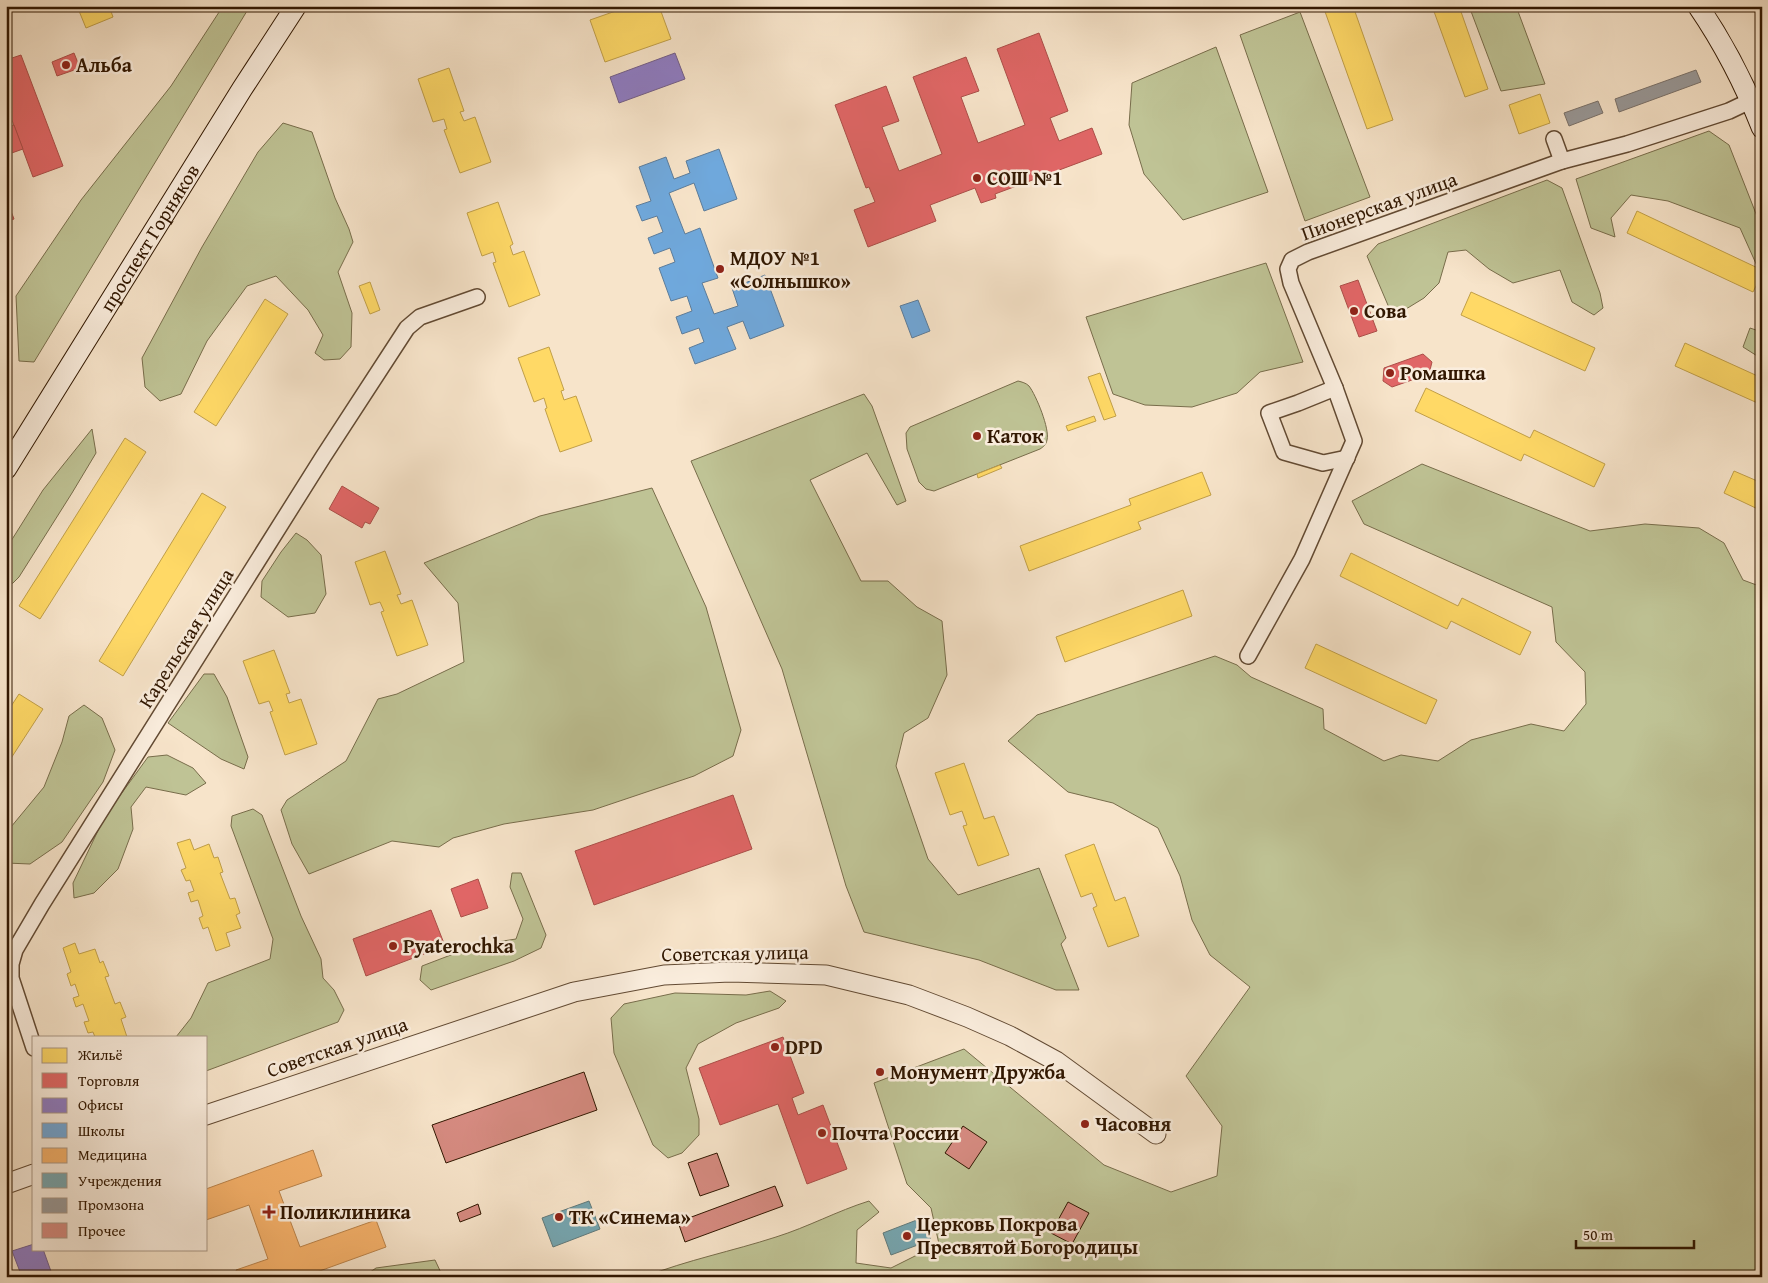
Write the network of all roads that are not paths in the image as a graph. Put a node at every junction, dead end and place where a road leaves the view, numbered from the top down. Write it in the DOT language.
graph roads {
  1 [pos="296,6"];
  2 [pos="1698,6"];
  3 [pos="1750,101"];
  4 [pos="1762,128"];
  5 [pos="1554,140"];
  6 [pos="1562,161"];
  7 [pos="477,297"];
  8 [pos="1335,388"];
  9 [pos="1347,458"];
  10 [pos="6,469"];
  11 [pos="1248,656"];
  12 [pos="32,1042"];
  13 [pos="208,1114"];
  14 [pos="1156,1134"];
  15 [pos="32,1175"];
  16 [pos="6,1184"];
  1 -- 10 [label="main road, проспект Горняков"];
  2 -- 3 [label="main road"];
  3 -- 4 [label="main road"];
  3 -- 6 [label="street, Пионерская улица"];
  5 -- 6 [label="street"];
  6 -- 8 [label="street, Пионерская улица"];
  7 -- 12 [label="street, Карельская улица"];
  8 -- 9 [label="street, Пионерская улица"];
  8 -- 9 [label="street"];
  9 -- 11 [label="street, Пионерская улица"];
  13 -- 14 [label="street, Советская улица"];
  15 -- 16 [label="street"];
}
